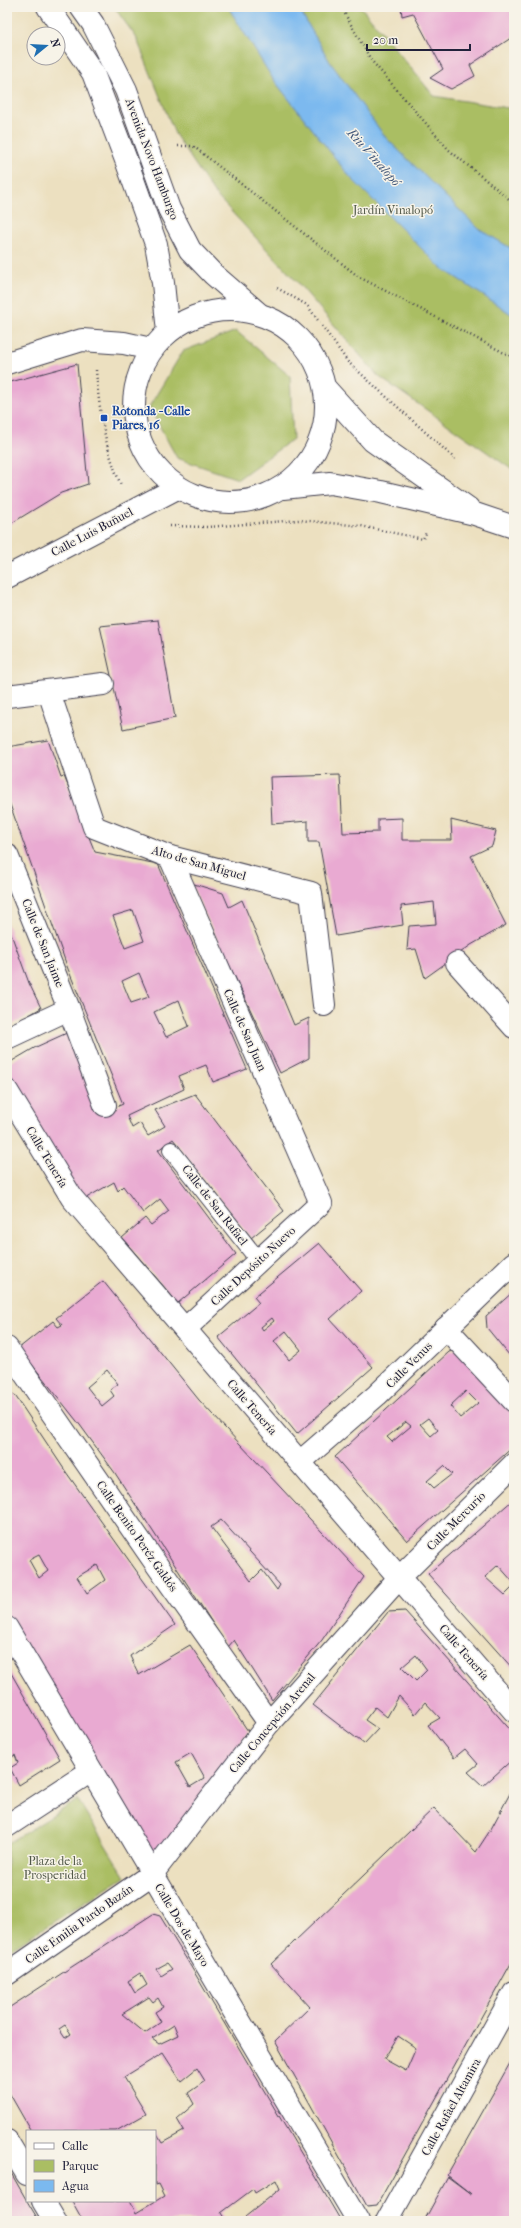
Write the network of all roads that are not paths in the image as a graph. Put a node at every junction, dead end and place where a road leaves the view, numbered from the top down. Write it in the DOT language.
graph roads {
  1 [pos="48,7"];
  2 [pos="81,7"];
  3 [pos="258,313"];
  4 [pos="168,332"];
  5 [pos="151,349"];
  6 [pos="7,363"];
  7 [pos="325,388"];
  8 [pos="178,488"];
  9 [pos="283,488"];
  10 [pos="440,498"];
  11 [pos="514,527"];
  12 [pos="7,577"];
  13 [pos="103,684"];
  14 [pos="49,692"];
  15 [pos="7,696"];
  16 [pos="7,855"];
  17 [pos="170,857"];
  18 [pos="457,963"];
  19 [pos="324,1005"];
  20 [pos="69,1009"];
  21 [pos="514,1027"];
  22 [pos="7,1038"];
  23 [pos="7,1091"];
  24 [pos="105,1105"];
  25 [pos="171,1150"];
  26 [pos="321,1203"];
  27 [pos="258,1261"];
  28 [pos="514,1263"];
  29 [pos="446,1328"];
  30 [pos="185,1329"];
  31 [pos="7,1348"];
  32 [pos="514,1402"];
  33 [pos="300,1462"];
  34 [pos="514,1464"];
  35 [pos="399,1578"];
  36 [pos="9,1635"];
  37 [pos="514,1711"];
  38 [pos="269,1723"];
  39 [pos="91,1770"];
  40 [pos="7,1826"];
  41 [pos="152,1874"];
  42 [pos="7,1974"];
  43 [pos="514,1993"];
  44 [pos="7,2140"];
  45 [pos="26,2172"];
  46 [pos="44,2202"];
  47 [pos="55,2221"];
  48 [pos="358,2221"];
  49 [pos="387,2221"];
  1 -- 4 [label="street, Avenida Novo Hamburgo"];
  2 -- 3 [label="street, Avenida Novo Hamburgo"];
  3 -- 4 [label="street"];
  3 -- 7 [label="street"];
  4 -- 5 [label="street"];
  5 -- 6 [label="street"];
  5 -- 8 [label="street"];
  7 -- 9 [label="street"];
  7 -- 10 [label="street"];
  8 -- 9 [label="street"];
  8 -- 12 [label="street, Calle Luis Buñuel"];
  9 -- 10 [label="street"];
  10 -- 11 [label="street"];
  13 -- 14 [label="street"];
  14 -- 15 [label="street"];
  14 -- 17 [label="street, Alto de San Miguel"];
  16 -- 20 [label="street, Calle de San Jaime"];
  17 -- 19 [label="street, Alto de San Miguel"];
  17 -- 26 [label="street, Calle de San Juan"];
  18 -- 21 [label="street"];
  20 -- 22 [label="street"];
  20 -- 24 [label="street, Calle de San Jaime"];
  23 -- 30 [label="street, Calle Tenería"];
  25 -- 27 [label="lane, Calle de San Rafael"];
  26 -- 27 [label="street, Calle Depósito Nuevo"];
  27 -- 30 [label="street, Calle Depósito Nuevo"];
  28 -- 29 [label="street, Calle Venus"];
  29 -- 32 [label="street"];
  29 -- 33 [label="street, Calle Venus"];
  30 -- 33 [label="street, Calle Tenería"];
  31 -- 38 [label="street, Calle Benito Peréz Galdós"];
  33 -- 35 [label="street, Calle Tenería"];
  34 -- 35 [label="street, Calle Mercurio"];
  35 -- 37 [label="street, Calle Tenería"];
  35 -- 38 [label="street, Calle Concepción Arenal"];
  36 -- 39 [label="street, Calle Dos de Mayo"];
  38 -- 41 [label="street, Calle Concepción Arenal"];
  39 -- 40 [label="street"];
  39 -- 41 [label="street, Calle Dos de Mayo"];
  41 -- 42 [label="street, Calle Emilia Pardo Bazán"];
  41 -- 48 [label="street, Calle Dos de Mayo"];
  43 -- 49 [label="street, Calle Rafael Altamira"];
  44 -- 45 [label="street"];
  46 -- 47 [label="street"];
}
